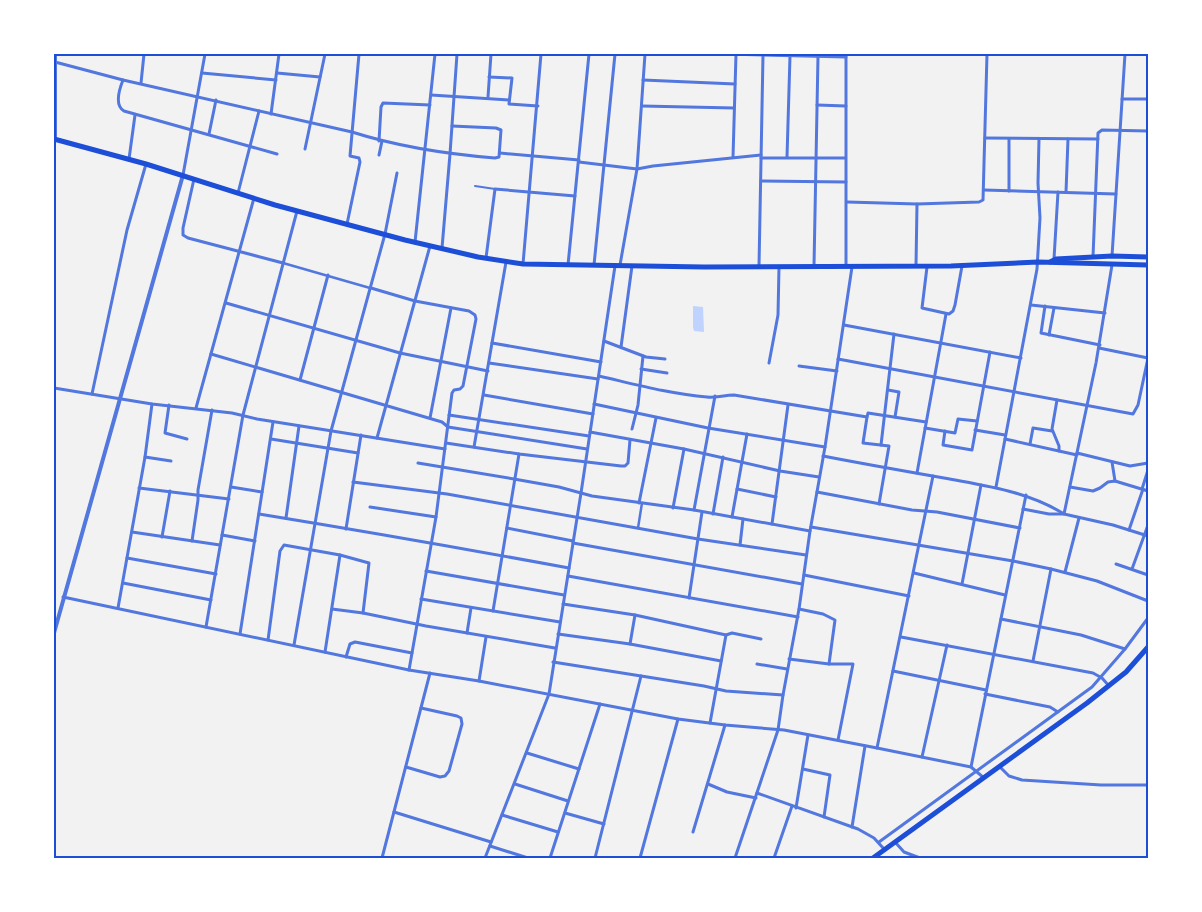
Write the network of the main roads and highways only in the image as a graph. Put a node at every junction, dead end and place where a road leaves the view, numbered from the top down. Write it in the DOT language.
graph roads {
  1 [pos="54,140"];
  2 [pos="1148,257"];
  3 [pos="1052,261"];
  4 [pos="1148,265"];
  5 [pos="1148,646"];
  6 [pos="873,858"];
  1 -- 3 [label="main road"];
  2 -- 3 [label="main road"];
  3 -- 4 [label="main road"];
  5 -- 6 [label="main road"];
}
